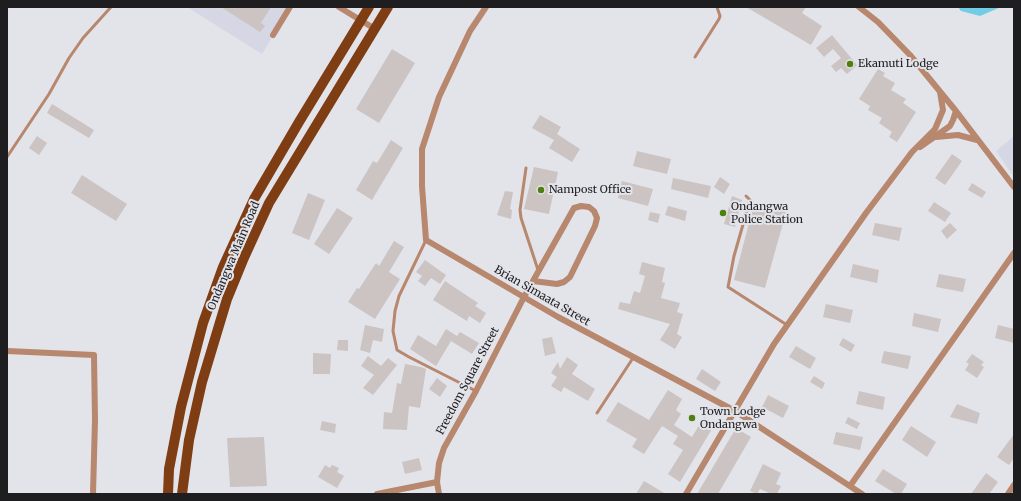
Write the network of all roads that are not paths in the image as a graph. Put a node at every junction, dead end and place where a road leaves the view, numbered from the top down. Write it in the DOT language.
graph roads {
  1 [pos="111,7"];
  2 [pos="290,7"];
  3 [pos="339,7"];
  4 [pos="369,7"];
  5 [pos="388,7"];
  6 [pos="486,7"];
  7 [pos="717,7"];
  8 [pos="859,7"];
  9 [pos="360,20"];
  10 [pos="375,29"];
  11 [pos="273,35"];
  12 [pos="695,57"];
  13 [pos="940,92"];
  14 [pos="956,111"];
  15 [pos="936,137"];
  16 [pos="977,140"];
  17 [pos="912,152"];
  18 [pos="7,157"];
  19 [pos="526,168"];
  20 [pos="1014,187"];
  21 [pos="746,196"];
  22 [pos="426,240"];
  23 [pos="1014,252"];
  24 [pos="538,272"];
  25 [pos="533,281"];
  26 [pos="524,297"];
  27 [pos="787,325"];
  28 [pos="7,351"];
  29 [pos="633,358"];
  30 [pos="476,391"];
  31 [pos="735,411"];
  32 [pos="597,413"];
  33 [pos="437,482"];
  34 [pos="850,486"];
  35 [pos="1014,486"];
  36 [pos="93,494"];
  37 [pos="168,494"];
  38 [pos="182,494"];
  39 [pos="378,494"];
  40 [pos="439,494"];
  41 [pos="686,494"];
  42 [pos="862,494"];
  43 [pos="1008,494"];
  1 -- 18 [label="lane"];
  2 -- 11 [label="street"];
  3 -- 9 [label="street"];
  4 -- 9 [label="main road, Ondangwa Main Road"];
  5 -- 10 [label="main road, Ondangwa Main Road"];
  6 -- 22 [label="street"];
  7 -- 12 [label="lane"];
  8 -- 13 [label="street"];
  9 -- 10 [label="street"];
  9 -- 37 [label="main road, Ondangwa Main Road"];
  10 -- 38 [label="main road, Ondangwa Main Road"];
  13 -- 14 [label="street"];
  13 -- 17 [label="street"];
  14 -- 15 [label="street"];
  14 -- 16 [label="street"];
  15 -- 16 [label="street"];
  15 -- 17 [label="street"];
  16 -- 20 [label="street"];
  17 -- 27 [label="street"];
  19 -- 24 [label="lane"];
  21 -- 27 [label="lane"];
  22 -- 26 [label="street, Brian Simaata Street"];
  22 -- 30 [label="lane"];
  23 -- 34 [label="street"];
  24 -- 25 [label="street, Freedom Square Street"];
  24 -- 25 [label="street, Freedom Square Street"];
  25 -- 26 [label="street, Freedom Square Street"];
  26 -- 29 [label="street, Brian Simaata Street"];
  26 -- 30 [label="street, Freedom Square Street"];
  27 -- 31 [label="street"];
  28 -- 36 [label="street"];
  29 -- 31 [label="street, Brian Simaata Street"];
  29 -- 32 [label="lane"];
  30 -- 33 [label="street, Freedom Square Street"];
  31 -- 34 [label="street, Brian Simaata Street"];
  31 -- 41 [label="street"];
  33 -- 39 [label="street"];
  33 -- 40 [label="street, Freedom Square Street"];
  34 -- 42 [label="street, Brian Simaata Street"];
  35 -- 43 [label="street"];
}
